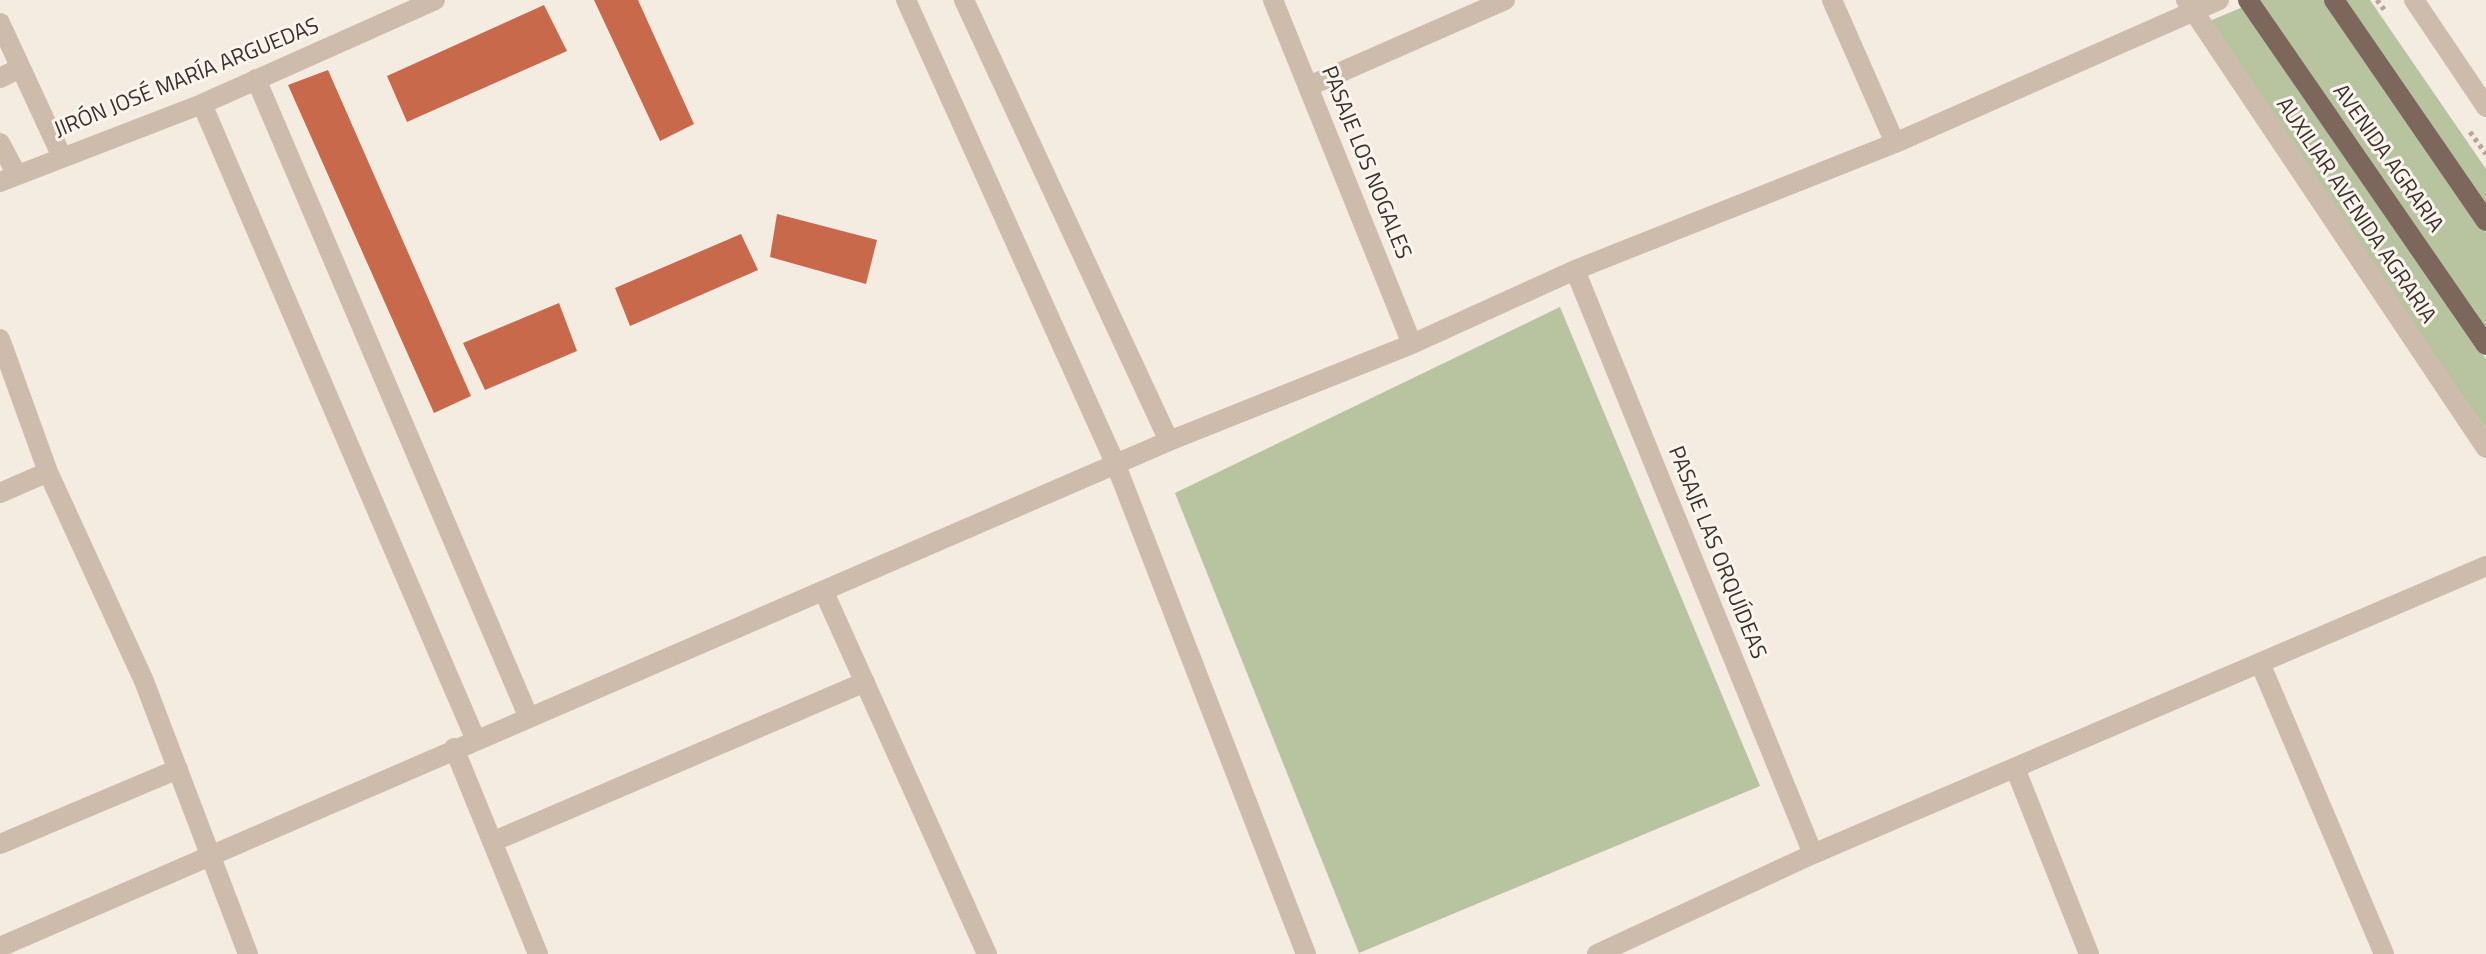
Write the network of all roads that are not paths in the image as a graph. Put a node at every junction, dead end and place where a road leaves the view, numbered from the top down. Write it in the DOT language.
graph roads {
  1 [pos="435,0"];
  2 [pos="906,0"];
  3 [pos="964,0"];
  4 [pos="1273,0"];
  5 [pos="1505,0"];
  6 [pos="1832,0"];
  7 [pos="2219,0"];
  8 [pos="2248,0"];
  9 [pos="2334,0"];
  10 [pos="2414,0"];
  11 [pos="411,5"];
  12 [pos="2189,6"];
  13 [pos="0,23"];
  14 [pos="20,68"];
  15 [pos="0,78"];
  16 [pos="256,79"];
  17 [pos="1309,86"];
  18 [pos="202,104"];
  19 [pos="2486,107"];
  20 [pos="0,143"];
  21 [pos="1895,143"];
  22 [pos="62,157"];
  23 [pos="8,178"];
  24 [pos="2486,221"];
  25 [pos="1575,270"];
  26 [pos="0,339"];
  27 [pos="1412,344"];
  28 [pos="2486,345"];
  29 [pos="1169,441"];
  30 [pos="2486,448"];
  31 [pos="1116,465"];
  32 [pos="48,472"];
  33 [pos="0,493"];
  34 [pos="2486,566"];
  35 [pos="824,592"];
  36 [pos="2260,663"];
  37 [pos="865,682"];
  38 [pos="529,718"];
  39 [pos="475,738"];
  40 [pos="454,748"];
  41 [pos="2015,768"];
  42 [pos="178,769"];
  43 [pos="492,842"];
  44 [pos="0,844"];
  45 [pos="1813,854"];
  46 [pos="210,858"];
  47 [pos="0,947"];
  48 [pos="1600,953"];
  49 [pos="248,954"];
  50 [pos="538,954"];
  51 [pos="987,954"];
  52 [pos="1306,954"];
  53 [pos="2089,954"];
  54 [pos="2384,954"];
  1 -- 11 [label="street, JIRÓN JOSÉ MARÍA ARGUEDAS"];
  2 -- 31 [label="street"];
  3 -- 29 [label="street"];
  4 -- 17 [label="street, PASAJE LOS NOGALES"];
  5 -- 17 [label="street"];
  6 -- 21 [label="street"];
  7 -- 12 [label="street"];
  8 -- 28 [label="main road, AVENIDA AGRARIA"];
  9 -- 24 [label="main road, AVENIDA AGRARIA"];
  10 -- 19 [label="street"];
  11 -- 16 [label="street, JIRÓN JOSÉ MARÍA ARGUEDAS"];
  12 -- 21 [label="street"];
  12 -- 30 [label="street, AUXILIAR AVENIDA AGRARIA"];
  13 -- 14 [label="street"];
  14 -- 15 [label="street"];
  14 -- 22 [label="street"];
  16 -- 18 [label="street, JIRÓN JOSÉ MARÍA ARGUEDAS"];
  16 -- 38 [label="street"];
  17 -- 27 [label="street, PASAJE LOS NOGALES"];
  18 -- 22 [label="street, JIRÓN JOSÉ MARÍA ARGUEDAS"];
  18 -- 39 [label="street"];
  20 -- 23 [label="street"];
  21 -- 25 [label="street"];
  22 -- 23 [label="street, JIRÓN JOSÉ MARÍA ARGUEDAS"];
  25 -- 27 [label="street"];
  25 -- 45 [label="street, PASAJE LAS ORQUÍDEAS"];
  26 -- 32 [label="street"];
  27 -- 29 [label="street"];
  29 -- 31 [label="street"];
  31 -- 35 [label="street"];
  31 -- 52 [label="street"];
  32 -- 33 [label="street"];
  32 -- 42 [label="street"];
  34 -- 36 [label="street"];
  35 -- 37 [label="street"];
  35 -- 38 [label="street"];
  36 -- 41 [label="street"];
  36 -- 54 [label="street"];
  37 -- 43 [label="street"];
  37 -- 51 [label="street"];
  38 -- 39 [label="street"];
  39 -- 40 [label="street"];
  40 -- 43 [label="street"];
  40 -- 46 [label="street"];
  41 -- 45 [label="street"];
  41 -- 53 [label="street"];
  42 -- 44 [label="street"];
  42 -- 46 [label="street"];
  43 -- 50 [label="street"];
  45 -- 48 [label="street"];
  46 -- 47 [label="street"];
  46 -- 49 [label="street"];
}
